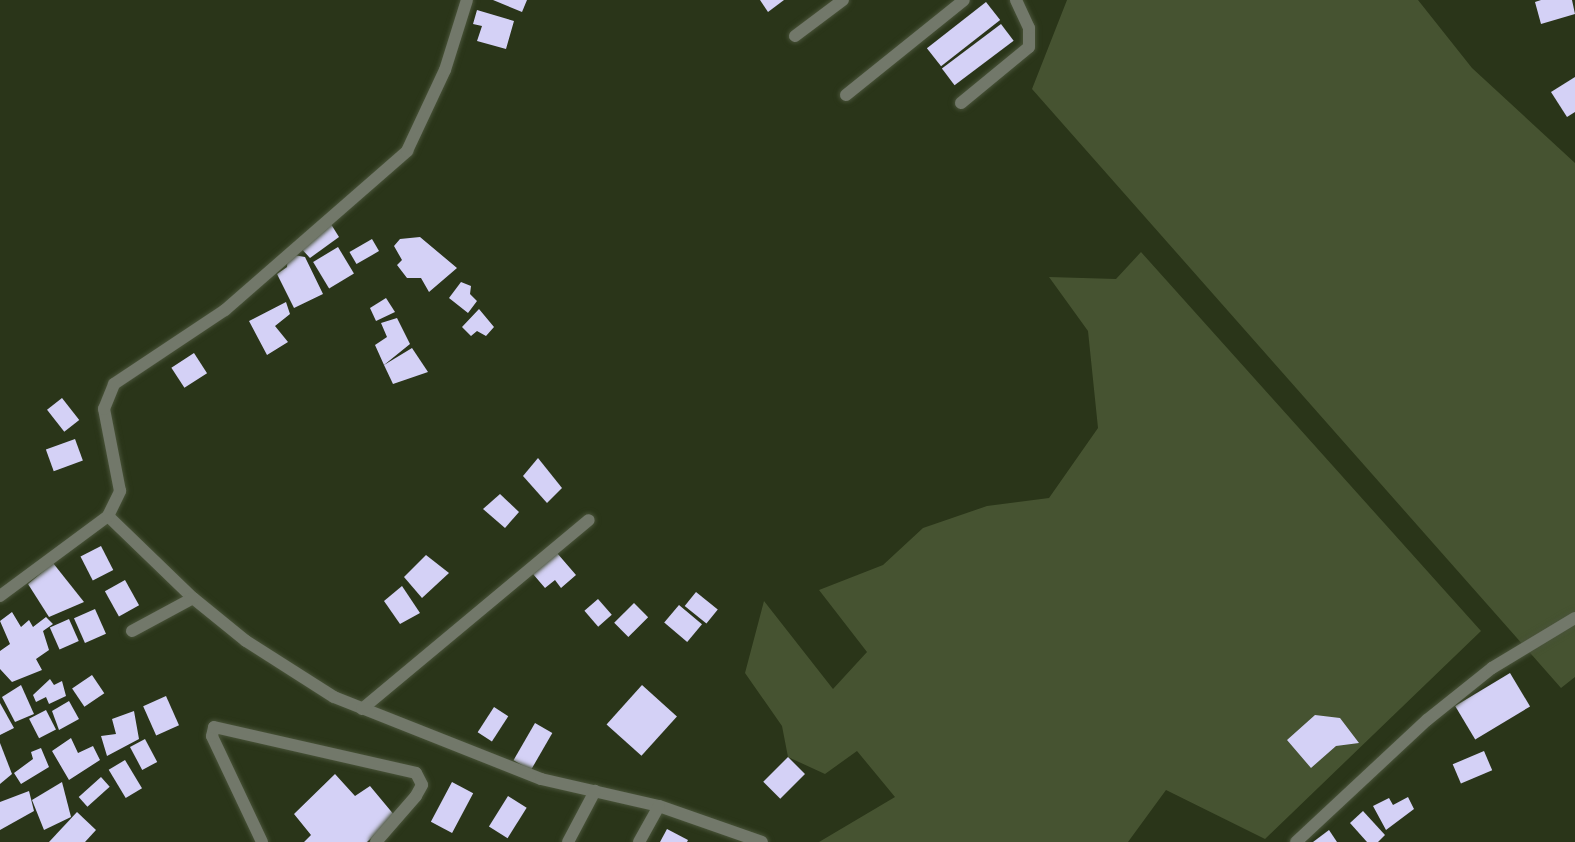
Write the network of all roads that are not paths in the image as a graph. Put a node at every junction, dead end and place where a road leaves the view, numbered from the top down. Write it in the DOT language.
graph roads {
  1 [pos="467,0"];
  2 [pos="843,0"];
  3 [pos="964,0"];
  4 [pos="1016,0"];
  5 [pos="795,36"];
  6 [pos="846,95"];
  7 [pos="961,103"];
  8 [pos="108,516"];
  9 [pos="589,520"];
  10 [pos="0,596"];
  11 [pos="193,598"];
  12 [pos="1575,618"];
  13 [pos="132,631"];
  14 [pos="362,709"];
  15 [pos="595,791"];
  16 [pos="659,806"];
  17 [pos="379,841"];
  18 [pos="262,842"];
  19 [pos="568,842"];
  20 [pos="639,842"];
  21 [pos="762,842"];
  22 [pos="1296,842"];
  1 -- 8 [label="street"];
  2 -- 5 [label="street"];
  3 -- 6 [label="street"];
  4 -- 7 [label="street"];
  8 -- 10 [label="street"];
  8 -- 11 [label="street"];
  9 -- 14 [label="street"];
  11 -- 13 [label="street"];
  11 -- 14 [label="street"];
  12 -- 22 [label="street"];
  14 -- 15 [label="street"];
  15 -- 16 [label="street"];
  15 -- 19 [label="street"];
  16 -- 20 [label="street"];
  16 -- 21 [label="street"];
  17 -- 18 [label="street"];
}
